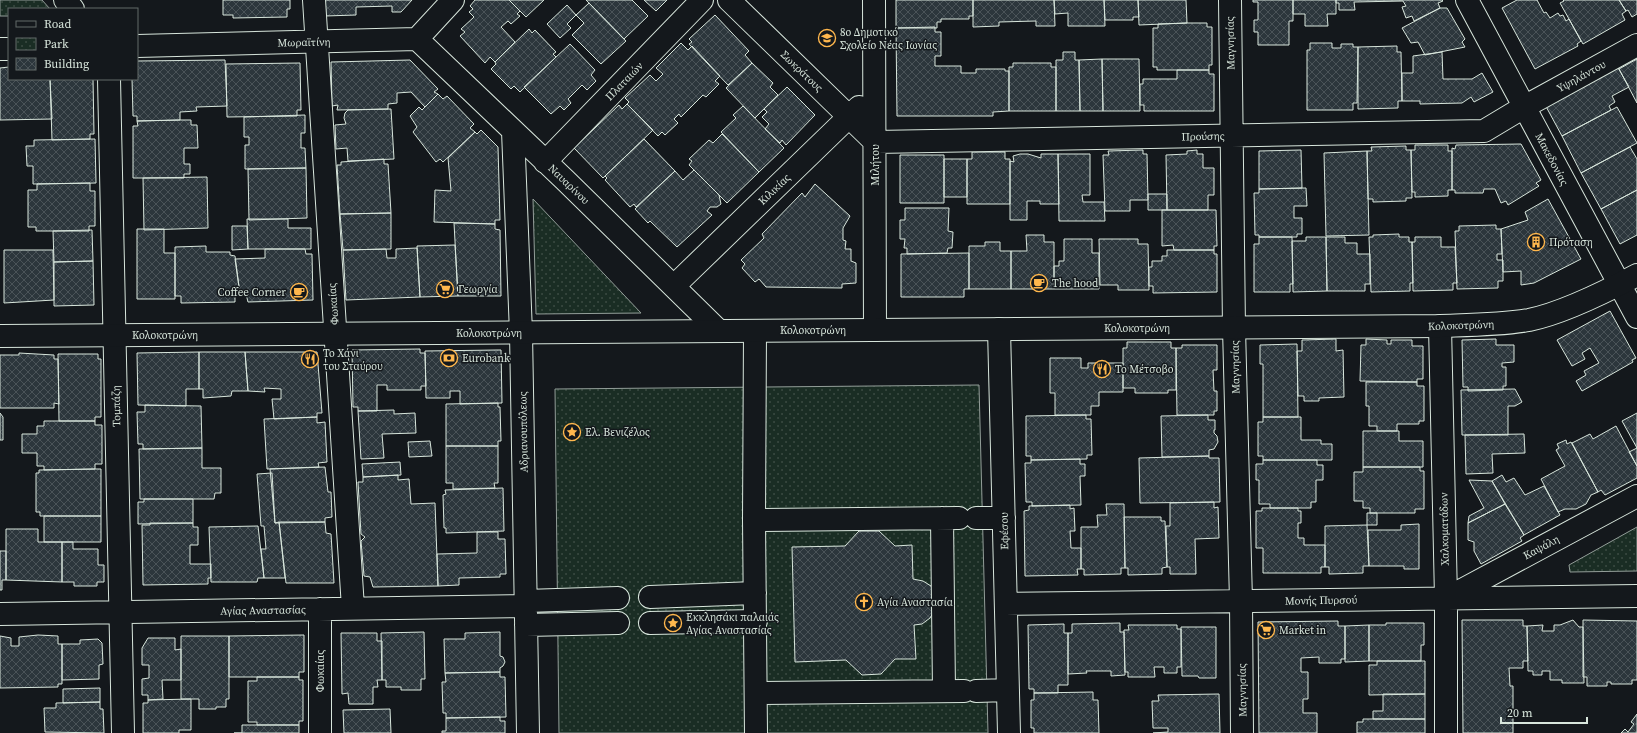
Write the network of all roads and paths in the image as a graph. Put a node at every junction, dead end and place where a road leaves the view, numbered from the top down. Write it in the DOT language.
graph roads {
  1 [pos="65,0"];
  2 [pos="314,0"];
  3 [pos="453,0"];
  4 [pos="702,0"];
  5 [pos="729,0"];
  6 [pos="874,0"];
  7 [pos="1230,0"];
  8 [pos="1467,0"];
  9 [pos="72,8"];
  10 [pos="417,39"];
  11 [pos="316,42"];
  12 [pos="1637,45"];
  13 [pos="138,46"];
  14 [pos="109,80"];
  15 [pos="875,93"];
  16 [pos="1524,107"];
  17 [pos="849,117"];
  18 [pos="513,131"];
  19 [pos="1232,136"];
  20 [pos="875,142"];
  21 [pos="546,162"];
  22 [pos="1628,280"];
  23 [pos="674,286"];
  24 [pos="1637,317"];
  25 [pos="1440,326"];
  26 [pos="1234,328"];
  27 [pos="999,329"];
  28 [pos="875,330"];
  29 [pos="719,331"];
  30 [pos="755,331"];
  31 [pos="521,333"];
  32 [pos="335,334"];
  33 [pos="0,336"];
  34 [pos="114,336"];
  35 [pos="1637,496"];
  36 [pos="959,518"];
  37 [pos="1004,518"];
  38 [pos="754,520"];
  39 [pos="755,593"];
  40 [pos="650,596"];
  41 [pos="1637,596"];
  42 [pos="618,598"];
  43 [pos="1446,598"];
  44 [pos="1241,601"];
  45 [pos="1006,604"];
  46 [pos="353,608"];
  47 [pos="320,609"];
  48 [pos="526,610"];
  49 [pos="120,612"];
  50 [pos="0,614"];
  51 [pos="756,621"];
  52 [pos="618,623"];
  53 [pos="650,623"];
  54 [pos="1008,690"];
  55 [pos="961,691"];
  56 [pos="756,693"];
  57 [pos="123,733"];
  58 [pos="320,733"];
  59 [pos="528,733"];
  60 [pos="756,733"];
  61 [pos="1009,733"];
  62 [pos="1242,733"];
  63 [pos="1446,733"];
  1 -- 9 [label="street"];
  2 -- 11 [label="street, Φωκαίας"];
  3 -- 10 [label="street"];
  4 -- 21 [label="street, Πλαταιών"];
  5 -- 17 [label="street, Σωκράτους"];
  6 -- 15 [label="street, Μιλήτου"];
  7 -- 19 [label="street, Μαγνησίας"];
  8 -- 16 [label="street, Μακεδονίας"];
  10 -- 11 [label="street, Μωραϊτίνη"];
  10 -- 18 [label="street, Ναυαρίνου"];
  11 -- 13 [label="street, Μωραϊτίνη"];
  11 -- 32 [label="street, Φωκαίας"];
  12 -- 16 [label="street, Υψηλάντου"];
  14 -- 34 [label="street, Τομπάζη"];
  15 -- 17 [label="street, Κιλικίας"];
  15 -- 20 [label="street, Μιλήτου"];
  16 -- 19 [label="street, Προύσης"];
  16 -- 22 [label="street, Μακεδονίας"];
  17 -- 20 [label="street, Σωκράτους"];
  17 -- 23 [label="street, Κιλικίας"];
  18 -- 21 [label="street, Ναυαρίνου"];
  18 -- 31 [label="street, Αδριανουπόλεως"];
  19 -- 20 [label="street, Προύσης"];
  19 -- 26 [label="street, Μαγνησίας"];
  20 -- 28 [label="street, Μιλήτου"];
  21 -- 23 [label="street, Ναυαρίνου"];
  22 -- 24 [label="street, Μακεδονίας"];
  22 -- 25 [label="street, Κολοκοτρώνη"];
  23 -- 29 [label="street, Ναυαρίνου"];
  25 -- 26 [label="street, Κολοκοτρώνη"];
  25 -- 43 [label="street, Χαλκοματάδων"];
  26 -- 27 [label="street, Κολοκοτρώνη"];
  26 -- 44 [label="street, Μαγνησίας"];
  27 -- 28 [label="street, Κολοκοτρώνη"];
  27 -- 37 [label="street, Εφέσου"];
  28 -- 30 [label="street, Κολοκοτρώνη"];
  29 -- 30 [label="street, Κολοκοτρώνη"];
  29 -- 31 [label="street, Κολοκοτρώνη"];
  30 -- 38 [label="street"];
  31 -- 32 [label="street, Κολοκοτρώνη"];
  31 -- 48 [label="street, Αδριανουπόλεως"];
  32 -- 34 [label="street, Κολοκοτρώνη"];
  32 -- 46 [label="street, Φωκαίας"];
  33 -- 34 [label="street, Κολοκοτρώνη"];
  34 -- 49 [label="street, Τομπάζη"];
  35 -- 43 [label="street, Καψάλη"];
  36 -- 37 [label="street"];
  36 -- 38 [label="street"];
  36 -- 55 [label="street"];
  37 -- 45 [label="street, Εφέσου"];
  38 -- 39 [label="street"];
  39 -- 40 [label="street"];
  39 -- 51 [label="street"];
  41 -- 43 [label="street, Μονής Πυρσού"];
  42 -- 48 [label="street"];
  43 -- 44 [label="street, Μονής Πυρσού"];
  43 -- 63 [label="street, Χαλκοματάδων"];
  44 -- 45 [label="street, Μονής Πυρσού"];
  44 -- 62 [label="street, Μαγνησίας"];
  45 -- 54 [label="street, Εφέσου"];
  46 -- 47 [label="street, Αγίας Αναστασίας"];
  46 -- 48 [label="street, Αγίας Αναστασίας"];
  47 -- 49 [label="street, Αγίας Αναστασίας"];
  47 -- 58 [label="street, Φωκαίας"];
  48 -- 52 [label="street"];
  48 -- 59 [label="street, Αδριανουπόλεως"];
  49 -- 50 [label="street, Αγίας Αναστασίας"];
  49 -- 57 [label="street, Τομπάζη"];
  51 -- 53 [label="street"];
  51 -- 56 [label="street"];
  54 -- 55 [label="street"];
  54 -- 61 [label="street, Εφέσου"];
  55 -- 56 [label="street"];
  56 -- 60 [label="street"];
}
